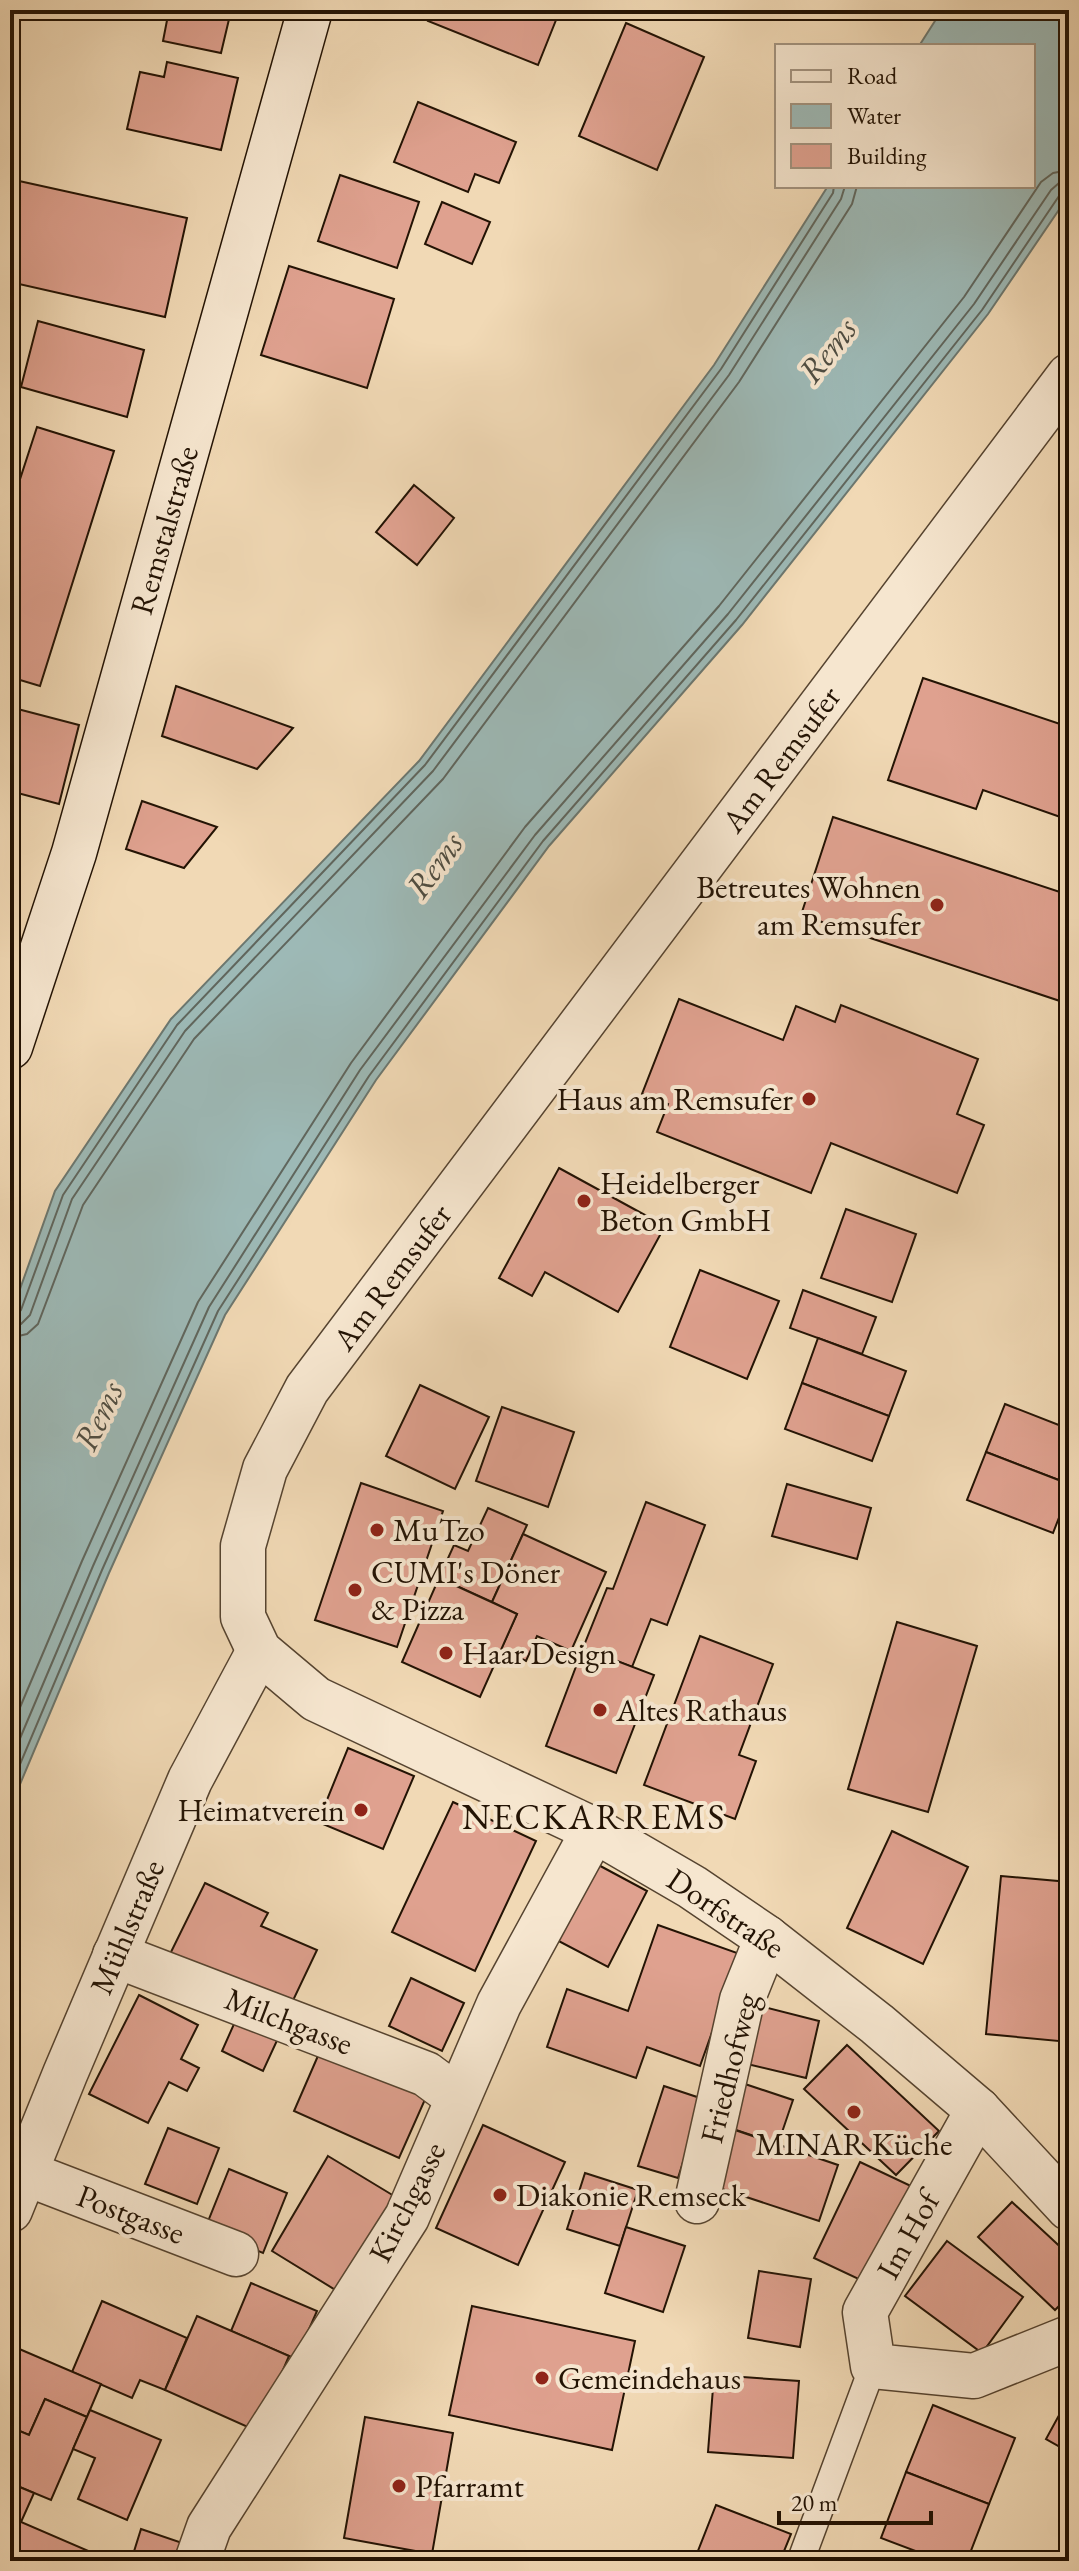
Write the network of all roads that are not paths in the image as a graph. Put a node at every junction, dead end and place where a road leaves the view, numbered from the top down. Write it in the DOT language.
graph roads {
  1 [pos="310,10"];
  2 [pos="1069,376"];
  3 [pos="10,1047"];
  4 [pos="243,1546"];
  5 [pos="259,1651"];
  6 [pos="594,1830"];
  7 [pos="767,1938"];
  8 [pos="115,1955"];
  9 [pos="457,2097"];
  10 [pos="978,2110"];
  11 [pos="18,2192"];
  12 [pos="697,2201"];
  13 [pos="1069,2208"];
  14 [pos="236,2254"];
  15 [pos="1069,2338"];
  16 [pos="873,2366"];
  17 [pos="802,2557"];
  18 [pos="197,2561"];
  1 -- 3 [label="street, Remstalstraße"];
  2 -- 4 [label="street, Am Remsufer"];
  4 -- 5 [label="street, Dorfstraße"];
  5 -- 6 [label="street, Dorfstraße"];
  5 -- 8 [label="street, Mühlstraße"];
  6 -- 7 [label="street, Dorfstraße"];
  6 -- 9 [label="street, Kirchgasse"];
  7 -- 10 [label="street, Dorfstraße"];
  7 -- 12 [label="street, Friedhofweg"];
  8 -- 9 [label="street, Milchgasse"];
  8 -- 11 [label="street, Mühlstraße"];
  9 -- 18 [label="street, Kirchgasse"];
  10 -- 13 [label="street, Dorfstraße"];
  10 -- 16 [label="street, Im Hof"];
  11 -- 14 [label="street, Postgasse"];
  15 -- 16 [label="street"];
  16 -- 17 [label="lane, Im Hof"];
}
